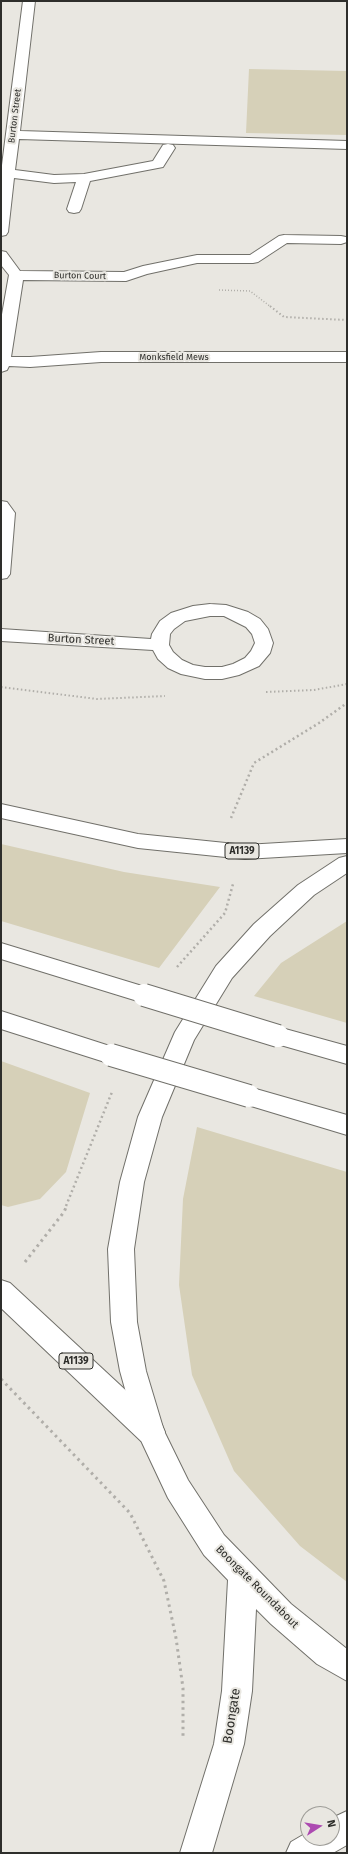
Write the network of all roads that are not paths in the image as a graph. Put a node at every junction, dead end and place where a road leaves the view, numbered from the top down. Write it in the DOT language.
graph roads {
  1 [pos="29,1"];
  2 [pos="13,135"];
  3 [pos="347,145"];
  4 [pos="168,148"];
  5 [pos="8,173"];
  6 [pos="84,178"];
  7 [pos="74,209"];
  8 [pos="1,232"];
  9 [pos="341,240"];
  10 [pos="1,255"];
  11 [pos="16,275"];
  12 [pos="347,357"];
  13 [pos="1,364"];
  14 [pos="1,506"];
  15 [pos="1,574"];
  16 [pos="1,635"];
  17 [pos="160,645"];
  18 [pos="1,811"];
  19 [pos="347,846"];
  20 [pos="347,863"];
  21 [pos="1,951"];
  22 [pos="1,1020"];
  23 [pos="347,1055"];
  24 [pos="347,1125"];
  25 [pos="1,1291"];
  26 [pos="151,1432"];
  27 [pos="243,1575"];
  28 [pos="347,1666"];
  29 [pos="314,1846"];
  30 [pos="196,1853"];
  31 [pos="302,1853"];
  1 -- 2 [label="main road, Burton Street"];
  2 -- 3 [label="main road"];
  2 -- 5 [label="main road, Burton Street"];
  4 -- 6 [label="main road"];
  5 -- 6 [label="main road"];
  5 -- 8 [label="main road, Burton Street"];
  6 -- 7 [label="main road"];
  9 -- 11 [label="main road, Burton Court"];
  10 -- 11 [label="main road"];
  11 -- 13 [label="main road"];
  12 -- 13 [label="main road, Monksfield Mews"];
  14 -- 15 [label="main road"];
  16 -- 17 [label="main road, Burton Street"];
  17 -- 17 [label="main road"];
  18 -- 19 [label="main road, A1139"];
  20 -- 26 [label="main road, Boongate Roundabout"];
  21 -- 23 [label="main road, bridge"];
  22 -- 24 [label="main road, bridge"];
  25 -- 26 [label="main road, A1139"];
  26 -- 27 [label="main road, Boongate Roundabout"];
  27 -- 28 [label="main road, Boongate Roundabout"];
  27 -- 30 [label="main road, Boongate"];
  29 -- 31 [label="main road"];
}
